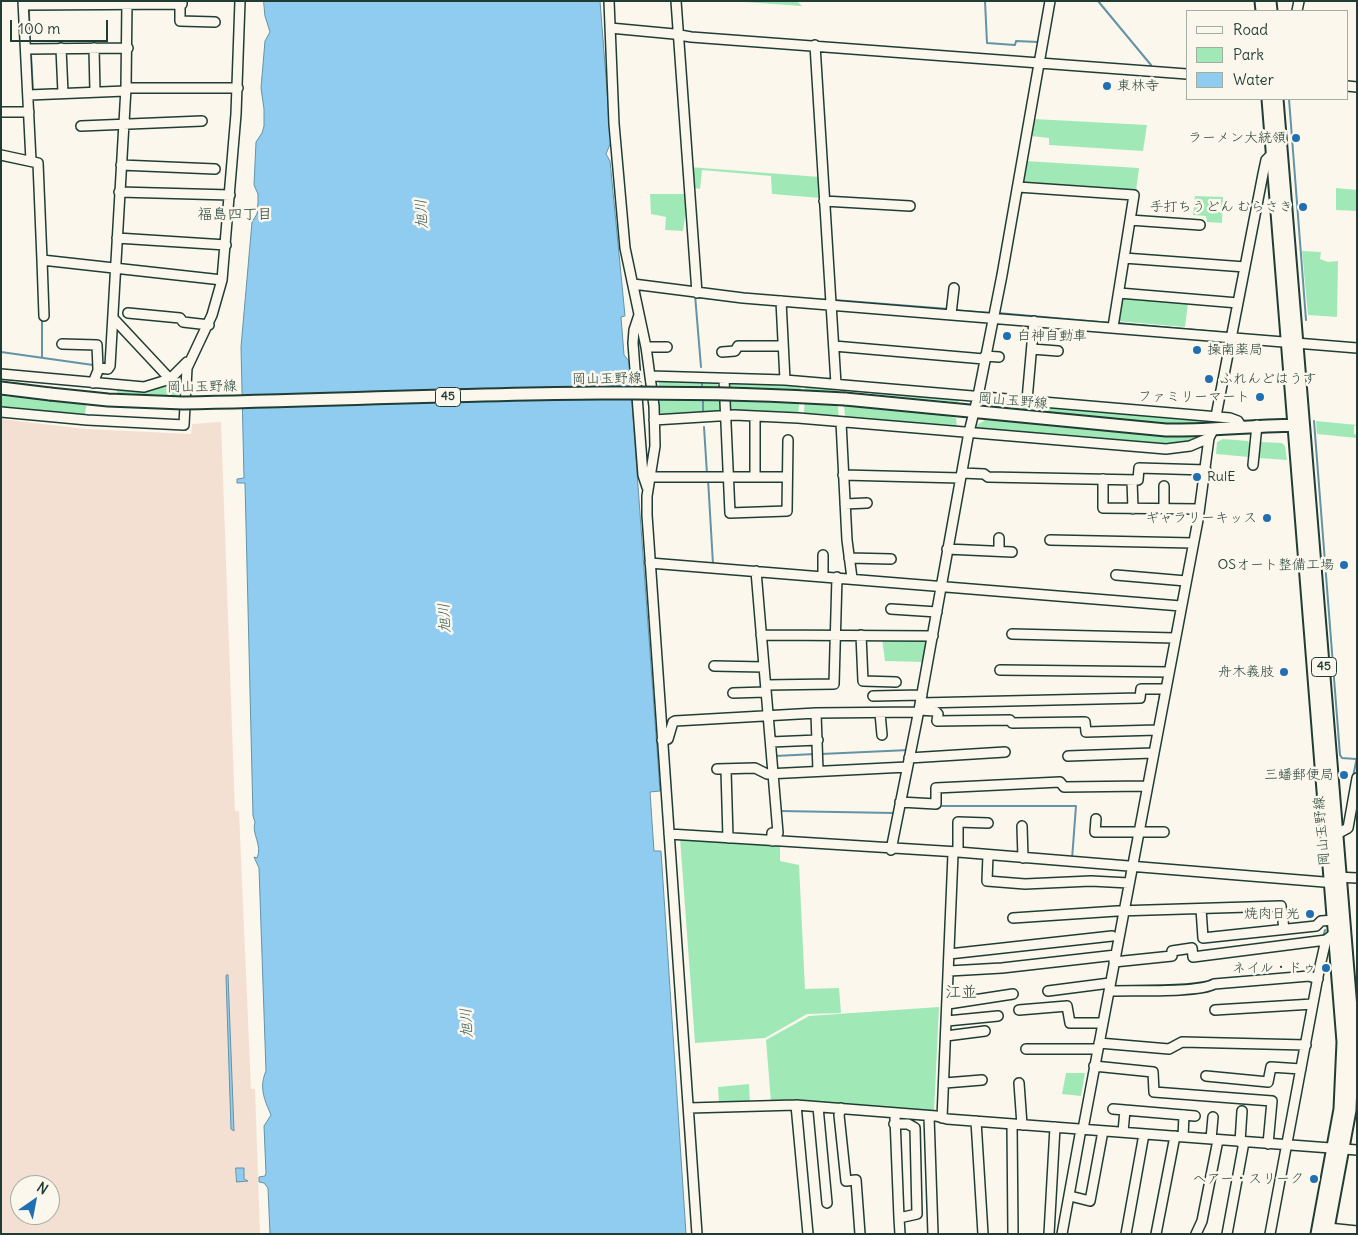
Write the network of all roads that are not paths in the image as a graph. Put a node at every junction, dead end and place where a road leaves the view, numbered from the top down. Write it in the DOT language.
graph roads {
  1 [pos="240,1"];
  2 [pos="609,1"];
  3 [pos="676,1"];
  4 [pos="1050,1"];
  5 [pos="24,3"];
  6 [pos="126,3"];
  7 [pos="181,3"];
  8 [pos="215,22"];
  9 [pos="610,28"];
  10 [pos="678,36"];
  11 [pos="815,47"];
  12 [pos="61,48"];
  13 [pos="94,48"];
  14 [pos="125,48"];
  15 [pos="26,49"];
  16 [pos="1039,65"];
  17 [pos="1186,74"];
  18 [pos="238,88"];
  19 [pos="126,89"];
  20 [pos="95,92"];
  21 [pos="63,93"];
  22 [pos="29,95"];
  23 [pos="1268,100"];
  24 [pos="1277,100"];
  25 [pos="1,112"];
  26 [pos="29,112"];
  27 [pos="202,121"];
  28 [pos="124,123"];
  29 [pos="81,126"];
  30 [pos="1273,153"];
  31 [pos="1,155"];
  32 [pos="31,161"];
  33 [pos="121,165"];
  34 [pos="215,168"];
  35 [pos="1018,187"];
  36 [pos="120,192"];
  37 [pos="230,194"];
  38 [pos="824,201"];
  39 [pos="910,206"];
  40 [pos="1130,220"];
  41 [pos="1200,225"];
  42 [pos="117,238"];
  43 [pos="226,245"];
  44 [pos="1124,258"];
  45 [pos="42,260"];
  46 [pos="1244,266"];
  47 [pos="116,269"];
  48 [pos="222,280"];
  49 [pos="633,284"];
  50 [pos="954,288"];
  51 [pos="695,293"];
  52 [pos="1119,293"];
  53 [pos="1236,303"];
  54 [pos="781,304"];
  55 [pos="831,304"];
  56 [pos="951,311"];
  57 [pos="128,313"];
  58 [pos="994,314"];
  59 [pos="639,315"];
  60 [pos="44,316"];
  61 [pos="113,318"];
  62 [pos="1034,323"];
  63 [pos="1114,324"];
  64 [pos="208,325"];
  65 [pos="1230,337"];
  66 [pos="1293,342"];
  67 [pos="62,344"];
  68 [pos="783,346"];
  69 [pos="834,346"];
  70 [pos="646,347"];
  71 [pos="667,347"];
  72 [pos="1357,348"];
  73 [pos="1032,349"];
  74 [pos="1058,351"];
  75 [pos="722,352"];
  76 [pos="985,357"];
  77 [pos="999,357"];
  78 [pos="190,358"];
  79 [pos="98,369"];
  80 [pos="1,374"];
  81 [pos="650,376"];
  82 [pos="171,379"];
  83 [pos="724,379"];
  84 [pos="785,380"];
  85 [pos="93,383"];
  86 [pos="836,384"];
  87 [pos="1,388"];
  88 [pos="185,389"];
  89 [pos="978,396"];
  90 [pos="1027,400"];
  91 [pos="1,412"];
  92 [pos="974,413"];
  93 [pos="724,416"];
  94 [pos="755,416"];
  95 [pos="1216,416"];
  96 [pos="654,420"];
  97 [pos="841,422"];
  98 [pos="1257,425"];
  99 [pos="1300,425"];
  100 [pos="1241,426"];
  101 [pos="969,432"];
  102 [pos="1211,434"];
  103 [pos="788,440"];
  104 [pos="1195,444"];
  105 [pos="1207,453"];
  106 [pos="1253,465"];
  107 [pos="1206,470"];
  108 [pos="728,476"];
  109 [pos="755,476"];
  110 [pos="787,476"];
  111 [pos="843,476"];
  112 [pos="961,476"];
  113 [pos="650,477"];
  114 [pos="1103,479"];
  115 [pos="1132,480"];
  116 [pos="1164,486"];
  117 [pos="648,489"];
  118 [pos="867,503"];
  119 [pos="845,504"];
  120 [pos="1132,508"];
  121 [pos="1164,508"];
  122 [pos="1199,509"];
  123 [pos="1000,538"];
  124 [pos="1050,540"];
  125 [pos="1190,543"];
  126 [pos="947,549"];
  127 [pos="999,551"];
  128 [pos="1012,552"];
  129 [pos="823,555"];
  130 [pos="849,558"];
  131 [pos="891,559"];
  132 [pos="650,563"];
  133 [pos="756,573"];
  134 [pos="1116,575"];
  135 [pos="823,576"];
  136 [pos="852,578"];
  137 [pos="836,579"];
  138 [pos="1183,581"];
  139 [pos="942,586"];
  140 [pos="1181,606"];
  141 [pos="891,610"];
  142 [pos="935,612"];
  143 [pos="1012,634"];
  144 [pos="762,635"];
  145 [pos="834,635"];
  146 [pos="861,635"];
  147 [pos="931,635"];
  148 [pos="1175,638"];
  149 [pos="714,666"];
  150 [pos="761,667"];
  151 [pos="1000,670"];
  152 [pos="1168,672"];
  153 [pos="896,682"];
  154 [pos="1165,689"];
  155 [pos="764,691"];
  156 [pos="733,693"];
  157 [pos="873,696"];
  158 [pos="919,704"];
  159 [pos="816,713"];
  160 [pos="880,713"];
  161 [pos="766,717"];
  162 [pos="1155,730"];
  163 [pos="882,736"];
  164 [pos="662,740"];
  165 [pos="818,740"];
  166 [pos="771,742"];
  167 [pos="1006,752"];
  168 [pos="1151,753"];
  169 [pos="1068,756"];
  170 [pos="908,762"];
  171 [pos="818,771"];
  172 [pos="771,774"];
  173 [pos="1357,778"];
  174 [pos="1145,785"];
  175 [pos="900,802"];
  176 [pos="1096,819"];
  177 [pos="988,823"];
  178 [pos="1022,826"];
  179 [pos="1136,832"];
  180 [pos="1164,832"];
  181 [pos="670,834"];
  182 [pos="1336,834"];
  183 [pos="774,836"];
  184 [pos="728,838"];
  185 [pos="891,846"];
  186 [pos="952,853"];
  187 [pos="988,857"];
  188 [pos="1023,858"];
  189 [pos="1093,865"];
  190 [pos="1132,866"];
  191 [pos="1357,878"];
  192 [pos="1336,880"];
  193 [pos="1091,881"];
  194 [pos="1127,883"];
  195 [pos="1201,909"];
  196 [pos="1121,912"];
  197 [pos="1014,918"];
  198 [pos="1335,920"];
  199 [pos="1284,929"];
  200 [pos="1336,932"];
  201 [pos="1112,936"];
  202 [pos="1323,941"];
  203 [pos="949,954"];
  204 [pos="1113,956"];
  205 [pos="949,971"];
  206 [pos="1316,979"];
  207 [pos="1108,985"];
  208 [pos="1048,991"];
  209 [pos="1013,994"];
  210 [pos="948,1004"];
  211 [pos="1311,1004"];
  212 [pos="1019,1010"];
  213 [pos="1215,1010"];
  214 [pos="998,1016"];
  215 [pos="947,1021"];
  216 [pos="1100,1023"];
  217 [pos="985,1030"];
  218 [pos="946,1036"];
  219 [pos="1304,1045"];
  220 [pos="1096,1047"];
  221 [pos="1026,1049"];
  222 [pos="1094,1066"];
  223 [pos="1299,1069"];
  224 [pos="1206,1076"];
  225 [pos="982,1080"];
  226 [pos="1019,1083"];
  227 [pos="945,1084"];
  228 [pos="796,1105"];
  229 [pos="689,1108"];
  230 [pos="818,1109"];
  231 [pos="1113,1109"];
  232 [pos="1125,1110"];
  233 [pos="840,1111"];
  234 [pos="1242,1112"];
  235 [pos="1184,1115"];
  236 [pos="1195,1116"];
  237 [pos="1213,1117"];
  238 [pos="895,1118"];
  239 [pos="942,1118"];
  240 [pos="909,1119"];
  241 [pos="929,1119"];
  242 [pos="976,1123"];
  243 [pos="1015,1126"];
  244 [pos="1055,1130"];
  245 [pos="1081,1131"];
  246 [pos="1123,1132"];
  247 [pos="1102,1134"];
  248 [pos="1144,1136"];
  249 [pos="1177,1138"];
  250 [pos="1216,1141"];
  251 [pos="1242,1144"];
  252 [pos="1268,1144"];
  253 [pos="1287,1145"];
  254 [pos="1338,1148"];
  255 [pos="1357,1150"];
  256 [pos="1071,1197"];
  257 [pos="827,1202"];
  258 [pos="899,1218"];
  259 [pos="1328,1231"];
  260 [pos="1357,1231"];
  261 [pos="697,1234"];
  262 [pos="808,1234"];
  263 [pos="860,1234"];
  264 [pos="900,1234"];
  265 [pos="934,1234"];
  266 [pos="983,1234"];
  267 [pos="1013,1234"];
  268 [pos="1049,1234"];
  269 [pos="1062,1234"];
  270 [pos="1126,1234"];
  271 [pos="1156,1234"];
  272 [pos="1196,1234"];
  273 [pos="1227,1234"];
  274 [pos="1270,1234"];
  275 [pos="1317,1234"];
  1 -- 18 [label="street"];
  2 -- 9 [label="street"];
  3 -- 10 [label="street"];
  4 -- 16 [label="street"];
  5 -- 6 [label="street"];
  5 -- 15 [label="street"];
  6 -- 7 [label="street"];
  6 -- 14 [label="street"];
  7 -- 8 [label="street"];
  9 -- 10 [label="street"];
  9 -- 49 [label="street"];
  10 -- 11 [label="street"];
  10 -- 51 [label="street"];
  11 -- 16 [label="street"];
  11 -- 38 [label="street"];
  12 -- 13 [label="street"];
  12 -- 15 [label="street"];
  12 -- 21 [label="street"];
  13 -- 14 [label="street"];
  13 -- 20 [label="street"];
  14 -- 19 [label="street"];
  15 -- 22 [label="street"];
  16 -- 17 [label="street"];
  16 -- 35 [label="street"];
  18 -- 19 [label="street"];
  18 -- 37 [label="street"];
  19 -- 20 [label="street"];
  19 -- 28 [label="street"];
  20 -- 21 [label="street"];
  21 -- 22 [label="street"];
  22 -- 26 [label="street"];
  23 -- 30 [label="main road, 岡山玉野線 / 45"];
  24 -- 66 [label="main road, 岡山玉野線 / 45"];
  25 -- 26 [label="street"];
  26 -- 32 [label="street"];
  27 -- 28 [label="street"];
  28 -- 29 [label="street"];
  28 -- 33 [label="street"];
  30 -- 46 [label="street"];
  30 -- 66 [label="main road, 岡山玉野線 / 45"];
  31 -- 32 [label="street"];
  32 -- 45 [label="street"];
  33 -- 34 [label="street"];
  33 -- 36 [label="street"];
  35 -- 40 [label="street"];
  35 -- 58 [label="street"];
  36 -- 37 [label="street"];
  36 -- 42 [label="street"];
  37 -- 43 [label="street"];
  38 -- 39 [label="street"];
  38 -- 55 [label="street"];
  40 -- 41 [label="street"];
  40 -- 44 [label="street"];
  42 -- 43 [label="street"];
  42 -- 47 [label="street"];
  43 -- 48 [label="street"];
  44 -- 46 [label="street"];
  44 -- 52 [label="street"];
  45 -- 47 [label="street"];
  45 -- 60 [label="street"];
  46 -- 53 [label="street"];
  47 -- 48 [label="street"];
  47 -- 61 [label="street"];
  48 -- 64 [label="street"];
  49 -- 51 [label="street"];
  49 -- 59 [label="street"];
  50 -- 56 [label="street"];
  51 -- 54 [label="street"];
  52 -- 53 [label="street"];
  52 -- 63 [label="street"];
  53 -- 65 [label="street"];
  54 -- 55 [label="street"];
  54 -- 68 [label="street"];
  55 -- 56 [label="street"];
  55 -- 69 [label="street"];
  56 -- 58 [label="street"];
  57 -- 64 [label="street"];
  58 -- 62 [label="street"];
  58 -- 76 [label="street"];
  59 -- 70 [label="street"];
  59 -- 117 [label="street"];
  61 -- 79 [label="street"];
  61 -- 82 [label="street"];
  62 -- 63 [label="street"];
  62 -- 73 [label="street"];
  63 -- 65 [label="street"];
  64 -- 78 [label="street"];
  65 -- 66 [label="street"];
  65 -- 95 [label="street"];
  66 -- 72 [label="street"];
  66 -- 99 [label="main road, 岡山玉野線 / 45"];
  67 -- 79 [label="street"];
  68 -- 75 [label="street"];
  68 -- 84 [label="street"];
  69 -- 76 [label="street"];
  69 -- 86 [label="street"];
  70 -- 71 [label="street"];
  70 -- 81 [label="street"];
  73 -- 74 [label="street"];
  73 -- 90 [label="street"];
  76 -- 77 [label="street"];
  76 -- 89 [label="street"];
  78 -- 82 [label="street"];
  78 -- 88 [label="street"];
  79 -- 85 [label="street"];
  80 -- 85 [label="street"];
  81 -- 83 [label="street"];
  81 -- 96 [label="street"];
  82 -- 85 [label="street"];
  82 -- 88 [label="street"];
  83 -- 84 [label="street"];
  83 -- 93 [label="street"];
  84 -- 86 [label="street"];
  86 -- 89 [label="street"];
  87 -- 92 [label="main road, 岡山玉野線 / 45, bridge"];
  88 -- 91 [label="street"];
  89 -- 90 [label="street"];
  89 -- 92 [label="street"];
  90 -- 95 [label="street"];
  92 -- 101 [label="street"];
  92 -- 102 [label="main road, 岡山玉野線 / 45"];
  93 -- 94 [label="street"];
  93 -- 96 [label="street"];
  93 -- 108 [label="street"];
  94 -- 97 [label="street"];
  94 -- 109 [label="street"];
  95 -- 100 [label="street"];
  96 -- 113 [label="street"];
  97 -- 101 [label="street"];
  97 -- 111 [label="street"];
  98 -- 99 [label="main road, 岡山玉野線 / 45"];
  98 -- 100 [label="main road, 岡山玉野線 / 45"];
  98 -- 106 [label="street"];
  99 -- 182 [label="main road, 岡山玉野線 / 45"];
  99 -- 192 [label="main road, 岡山玉野線 / 45"];
  100 -- 102 [label="main road, 岡山玉野線 / 45"];
  101 -- 104 [label="street"];
  101 -- 112 [label="street"];
  102 -- 104 [label="street"];
  102 -- 105 [label="street"];
  103 -- 110 [label="street"];
  104 -- 105 [label="street"];
  105 -- 107 [label="street"];
  107 -- 115 [label="street"];
  107 -- 122 [label="street"];
  108 -- 109 [label="street"];
  108 -- 110 [label="street"];
  108 -- 113 [label="street"];
  109 -- 110 [label="street"];
  111 -- 112 [label="street"];
  111 -- 119 [label="street"];
  112 -- 114 [label="street"];
  112 -- 126 [label="street"];
  113 -- 117 [label="street"];
  114 -- 115 [label="street"];
  114 -- 120 [label="street"];
  115 -- 120 [label="street"];
  116 -- 121 [label="street"];
  117 -- 132 [label="street"];
  118 -- 119 [label="street"];
  119 -- 130 [label="street"];
  120 -- 121 [label="street"];
  121 -- 122 [label="street"];
  122 -- 125 [label="street"];
  123 -- 127 [label="street"];
  124 -- 125 [label="street"];
  125 -- 138 [label="street"];
  126 -- 127 [label="street"];
  126 -- 139 [label="street"];
  127 -- 128 [label="street"];
  129 -- 135 [label="street"];
  130 -- 131 [label="street"];
  130 -- 136 [label="street"];
  132 -- 133 [label="street"];
  132 -- 164 [label="street"];
  133 -- 135 [label="street"];
  133 -- 144 [label="street"];
  134 -- 138 [label="street"];
  135 -- 137 [label="street"];
  136 -- 137 [label="street"];
  136 -- 139 [label="street"];
  137 -- 145 [label="street"];
  138 -- 140 [label="street"];
  139 -- 140 [label="street"];
  139 -- 142 [label="street"];
  140 -- 148 [label="street"];
  141 -- 142 [label="street"];
  142 -- 147 [label="street"];
  143 -- 148 [label="street"];
  144 -- 145 [label="street"];
  144 -- 150 [label="street"];
  145 -- 146 [label="street"];
  145 -- 155 [label="street"];
  146 -- 147 [label="street"];
  146 -- 153 [label="street"];
  147 -- 158 [label="street"];
  148 -- 152 [label="street"];
  149 -- 150 [label="street"];
  150 -- 155 [label="street"];
  151 -- 152 [label="street"];
  152 -- 154 [label="street"];
  154 -- 158 [label="street"];
  154 -- 162 [label="street"];
  155 -- 156 [label="street"];
  155 -- 161 [label="street"];
  157 -- 158 [label="street"];
  158 -- 160 [label="street"];
  158 -- 162 [label="street"];
  158 -- 170 [label="street"];
  159 -- 160 [label="street"];
  159 -- 161 [label="street"];
  159 -- 165 [label="street"];
  160 -- 163 [label="street"];
  161 -- 164 [label="street"];
  161 -- 166 [label="street"];
  162 -- 168 [label="street"];
  164 -- 181 [label="street"];
  165 -- 166 [label="street"];
  165 -- 171 [label="street"];
  166 -- 172 [label="street"];
  167 -- 170 [label="street"];
  168 -- 169 [label="street"];
  168 -- 174 [label="street"];
  170 -- 171 [label="street"];
  170 -- 175 [label="street"];
  171 -- 172 [label="street"];
  172 -- 183 [label="street"];
  172 -- 184 [label="street"];
  173 -- 182 [label="street"];
  174 -- 175 [label="street"];
  174 -- 179 [label="street"];
  175 -- 185 [label="street"];
  176 -- 179 [label="street"];
  177 -- 186 [label="street"];
  178 -- 188 [label="street"];
  179 -- 180 [label="street"];
  179 -- 190 [label="street"];
  181 -- 184 [label="street"];
  181 -- 229 [label="street"];
  182 -- 192 [label="main road, 岡山玉野線 / 45"];
  183 -- 184 [label="street"];
  183 -- 185 [label="street"];
  185 -- 186 [label="street"];
  186 -- 187 [label="street"];
  186 -- 203 [label="street"];
  187 -- 188 [label="street"];
  187 -- 193 [label="street"];
  188 -- 189 [label="street"];
  189 -- 190 [label="street"];
  189 -- 193 [label="street"];
  190 -- 192 [label="street"];
  190 -- 194 [label="street"];
  191 -- 192 [label="street"];
  192 -- 198 [label="main road, 岡山玉野線 / 45"];
  192 -- 254 [label="main road, 岡山玉野線 / 45"];
  193 -- 194 [label="street"];
  194 -- 196 [label="street"];
  195 -- 196 [label="street"];
  195 -- 199 [label="street"];
  195 -- 199 [label="street"];
  196 -- 197 [label="street"];
  196 -- 204 [label="street"];
  198 -- 199 [label="street"];
  198 -- 200 [label="main road, 岡山玉野線 / 45"];
  200 -- 202 [label="street"];
  200 -- 254 [label="main road, 岡山玉野線 / 45"];
  201 -- 203 [label="street"];
  202 -- 204 [label="street"];
  202 -- 206 [label="street"];
  203 -- 205 [label="street"];
  204 -- 205 [label="street"];
  204 -- 207 [label="street"];
  205 -- 210 [label="street"];
  206 -- 207 [label="street"];
  206 -- 211 [label="street"];
  207 -- 208 [label="street"];
  207 -- 216 [label="street"];
  209 -- 210 [label="street"];
  210 -- 215 [label="street"];
  211 -- 213 [label="street"];
  211 -- 219 [label="street"];
  212 -- 216 [label="street"];
  214 -- 215 [label="street"];
  215 -- 218 [label="street"];
  216 -- 220 [label="street"];
  217 -- 218 [label="street"];
  218 -- 227 [label="street"];
  219 -- 220 [label="street"];
  219 -- 223 [label="street"];
  220 -- 221 [label="street"];
  220 -- 222 [label="street"];
  222 -- 245 [label="street"];
  222 -- 252 [label="street"];
  223 -- 224 [label="street"];
  223 -- 253 [label="street"];
  225 -- 227 [label="street"];
  226 -- 243 [label="street"];
  227 -- 239 [label="street"];
  228 -- 229 [label="street"];
  228 -- 230 [label="street"];
  228 -- 262 [label="street"];
  229 -- 261 [label="street"];
  230 -- 233 [label="street"];
  230 -- 257 [label="street"];
  231 -- 232 [label="street"];
  232 -- 235 [label="street"];
  232 -- 246 [label="street"];
  233 -- 238 [label="street"];
  233 -- 263 [label="street"];
  234 -- 251 [label="street"];
  235 -- 236 [label="street"];
  235 -- 249 [label="street"];
  237 -- 250 [label="street"];
  238 -- 240 [label="street"];
  238 -- 258 [label="street"];
  239 -- 241 [label="street"];
  239 -- 242 [label="street"];
  240 -- 241 [label="street"];
  240 -- 258 [label="street"];
  241 -- 265 [label="street"];
  242 -- 243 [label="street"];
  242 -- 266 [label="street"];
  243 -- 244 [label="street"];
  243 -- 267 [label="street"];
  244 -- 245 [label="street"];
  244 -- 268 [label="street"];
  245 -- 247 [label="street"];
  245 -- 256 [label="street"];
  246 -- 247 [label="street"];
  246 -- 248 [label="street"];
  247 -- 256 [label="street"];
  248 -- 249 [label="street"];
  248 -- 270 [label="street"];
  249 -- 250 [label="street"];
  249 -- 271 [label="street"];
  250 -- 251 [label="street"];
  250 -- 272 [label="street"];
  251 -- 252 [label="street"];
  251 -- 273 [label="street"];
  252 -- 253 [label="street"];
  253 -- 254 [label="street"];
  253 -- 274 [label="street"];
  254 -- 255 [label="street"];
  254 -- 259 [label="main road, 岡山玉野線 / 45"];
  254 -- 275 [label="main road, 岡山玉野線 / 45"];
  256 -- 269 [label="street"];
  258 -- 264 [label="street"];
  259 -- 260 [label="street"];
}
